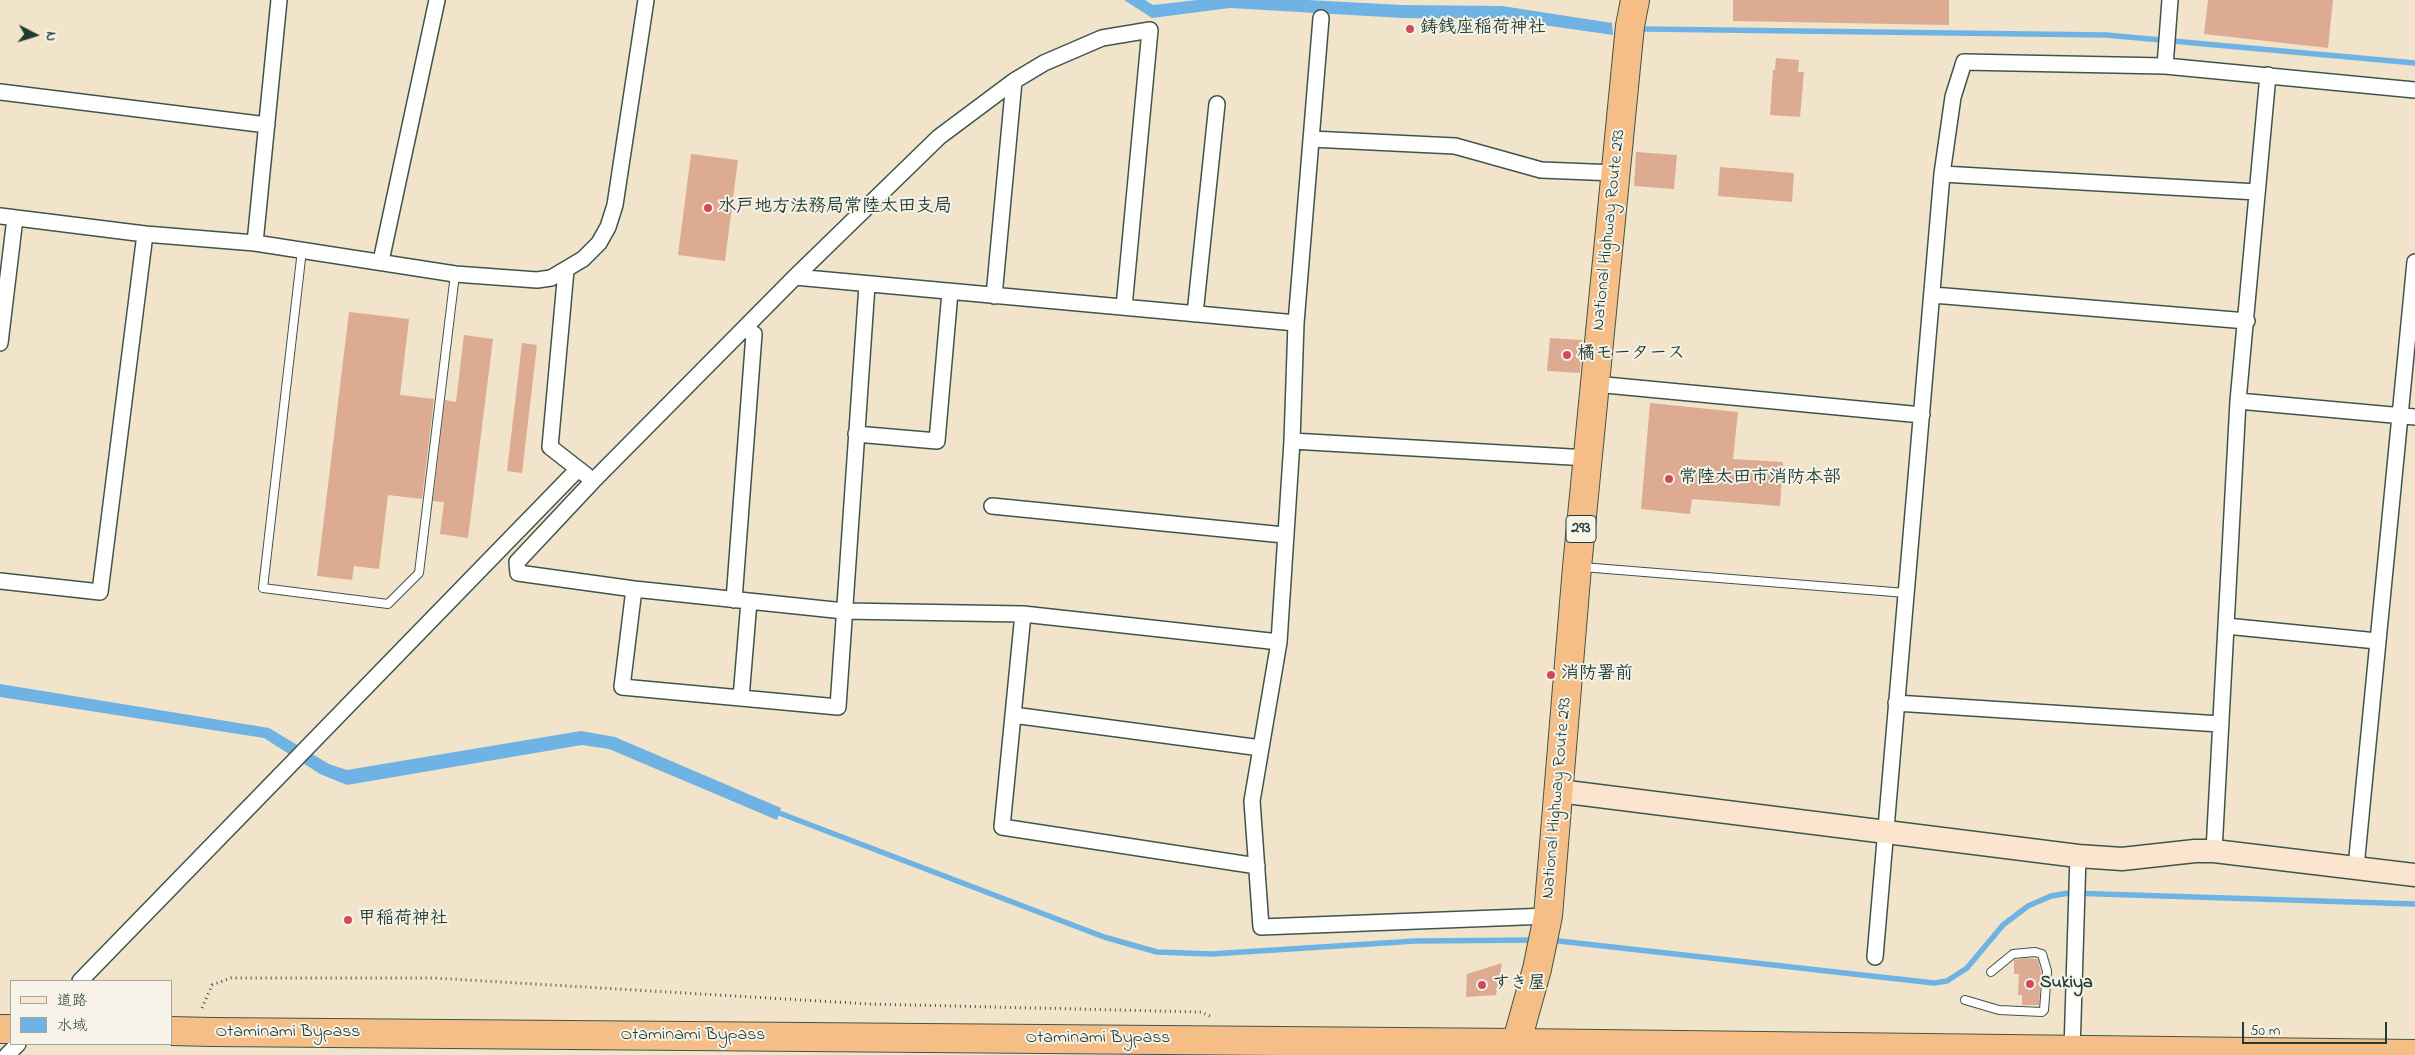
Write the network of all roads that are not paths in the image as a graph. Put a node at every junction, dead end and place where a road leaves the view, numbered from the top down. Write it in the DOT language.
graph roads {
  1 [pos="279,0"];
  2 [pos="437,0"];
  3 [pos="646,0"];
  4 [pos="1635,0"];
  5 [pos="2170,0"];
  6 [pos="1321,18"];
  7 [pos="2165,66"];
  8 [pos="2268,75"];
  9 [pos="1014,81"];
  10 [pos="2415,90"];
  11 [pos="0,92"];
  12 [pos="1217,104"];
  13 [pos="267,125"];
  14 [pos="1311,139"];
  15 [pos="1616,173"];
  16 [pos="1942,174"];
  17 [pos="2257,192"];
  18 [pos="0,216"];
  19 [pos="16,218"];
  20 [pos="145,234"];
  21 [pos="255,244"];
  22 [pos="302,250"];
  23 [pos="381,261"];
  24 [pos="2415,262"];
  25 [pos="566,270"];
  26 [pos="455,274"];
  27 [pos="795,277"];
  28 [pos="867,284"];
  29 [pos="950,292"];
  30 [pos="1933,295"];
  31 [pos="994,296"];
  32 [pos="1124,308"];
  33 [pos="1195,314"];
  34 [pos="2247,321"];
  35 [pos="1296,323"];
  36 [pos="744,329"];
  37 [pos="0,343"];
  38 [pos="1595,384"];
  39 [pos="2238,400"];
  40 [pos="1922,415"];
  41 [pos="2407,416"];
  42 [pos="856,434"];
  43 [pos="1292,441"];
  44 [pos="1588,458"];
  45 [pos="578,469"];
  46 [pos="593,481"];
  47 [pos="992,506"];
  48 [pos="1284,535"];
  49 [pos="1577,567"];
  50 [pos="0,581"];
  51 [pos="634,589"];
  52 [pos="1906,593"];
  53 [pos="741,600"];
  54 [pos="844,611"];
  55 [pos="1023,614"];
  56 [pos="2226,626"];
  57 [pos="2377,640"];
  58 [pos="1278,642"];
  59 [pos="742,698"];
  60 [pos="1896,703"];
  61 [pos="1013,715"];
  62 [pos="2220,724"];
  63 [pos="1261,748"];
  64 [pos="1559,792"];
  65 [pos="1886,831"];
  66 [pos="2214,851"];
  67 [pos="2078,856"];
  68 [pos="1257,866"];
  69 [pos="2356,867"];
  70 [pos="2415,875"];
  71 [pos="1548,916"];
  72 [pos="1876,957"];
  73 [pos="1991,972"];
  74 [pos="81,980"];
  75 [pos="1965,1000"];
  76 [pos="172,1032"];
  77 [pos="17,1045"];
  78 [pos="1516,1049"];
  79 [pos="2072,1051"];
  80 [pos="2415,1054"];
  81 [pos="7,1055"];
  1 -- 13 [label="street"];
  2 -- 23 [label="street"];
  3 -- 25 [label="street"];
  4 -- 15 [label="highway, National Highway Route 293 / 293"];
  5 -- 7 [label="street"];
  6 -- 14 [label="street"];
  7 -- 8 [label="street"];
  7 -- 16 [label="street"];
  8 -- 10 [label="street"];
  8 -- 17 [label="street"];
  9 -- 27 [label="street"];
  9 -- 31 [label="street"];
  9 -- 32 [label="street"];
  11 -- 13 [label="street"];
  12 -- 33 [label="street"];
  13 -- 21 [label="street"];
  14 -- 15 [label="street"];
  14 -- 35 [label="street"];
  15 -- 38 [label="highway, National Highway Route 293 / 293"];
  16 -- 17 [label="street"];
  16 -- 30 [label="street"];
  17 -- 34 [label="street"];
  18 -- 19 [label="street"];
  19 -- 20 [label="street"];
  19 -- 37 [label="street"];
  20 -- 21 [label="street"];
  20 -- 50 [label="street"];
  21 -- 22 [label="street"];
  22 -- 23 [label="street"];
  22 -- 26 [label="lane"];
  23 -- 26 [label="street"];
  24 -- 41 [label="street"];
  25 -- 26 [label="street"];
  25 -- 45 [label="street"];
  27 -- 28 [label="street"];
  27 -- 36 [label="street"];
  28 -- 29 [label="street"];
  28 -- 42 [label="street"];
  29 -- 31 [label="street"];
  29 -- 42 [label="street"];
  30 -- 34 [label="street"];
  30 -- 40 [label="street"];
  31 -- 32 [label="street"];
  32 -- 33 [label="street"];
  33 -- 35 [label="street"];
  34 -- 39 [label="street"];
  35 -- 43 [label="street"];
  36 -- 46 [label="street"];
  36 -- 53 [label="street"];
  38 -- 40 [label="street"];
  38 -- 44 [label="highway, National Highway Route 293 / 293"];
  39 -- 41 [label="street"];
  39 -- 56 [label="street"];
  40 -- 52 [label="street"];
  41 -- 57 [label="street"];
  42 -- 54 [label="street"];
  43 -- 44 [label="street"];
  43 -- 48 [label="street"];
  44 -- 49 [label="highway, National Highway Route 293 / 293"];
  45 -- 46 [label="street"];
  45 -- 74 [label="street"];
  46 -- 51 [label="street"];
  47 -- 48 [label="street"];
  48 -- 58 [label="street"];
  49 -- 52 [label="lane"];
  49 -- 64 [label="highway, National Highway Route 293 / 293"];
  51 -- 53 [label="street"];
  51 -- 59 [label="street"];
  52 -- 60 [label="street"];
  53 -- 54 [label="street"];
  53 -- 59 [label="street"];
  54 -- 55 [label="street"];
  54 -- 59 [label="street"];
  55 -- 58 [label="street"];
  55 -- 61 [label="street"];
  56 -- 57 [label="street"];
  56 -- 62 [label="street"];
  57 -- 69 [label="street"];
  58 -- 63 [label="street"];
  60 -- 62 [label="street"];
  60 -- 65 [label="street"];
  61 -- 63 [label="street"];
  61 -- 68 [label="street"];
  62 -- 66 [label="street"];
  63 -- 68 [label="street"];
  64 -- 65 [label="street"];
  64 -- 71 [label="highway, National Highway Route 293 / 293"];
  65 -- 67 [label="street"];
  65 -- 72 [label="street"];
  66 -- 67 [label="street"];
  66 -- 69 [label="street"];
  67 -- 79 [label="street"];
  68 -- 71 [label="street"];
  69 -- 70 [label="street"];
  71 -- 78 [label="highway, National Highway Route 293 / 293"];
  73 -- 75 [label="lane"];
  76 -- 78 [label="highway, Otaminami Bypass, bridge"];
  77 -- 81 [label="street"];
  78 -- 79 [label="highway, Otaminami Bypass"];
  79 -- 80 [label="highway, Otaminami Bypass"];
}
